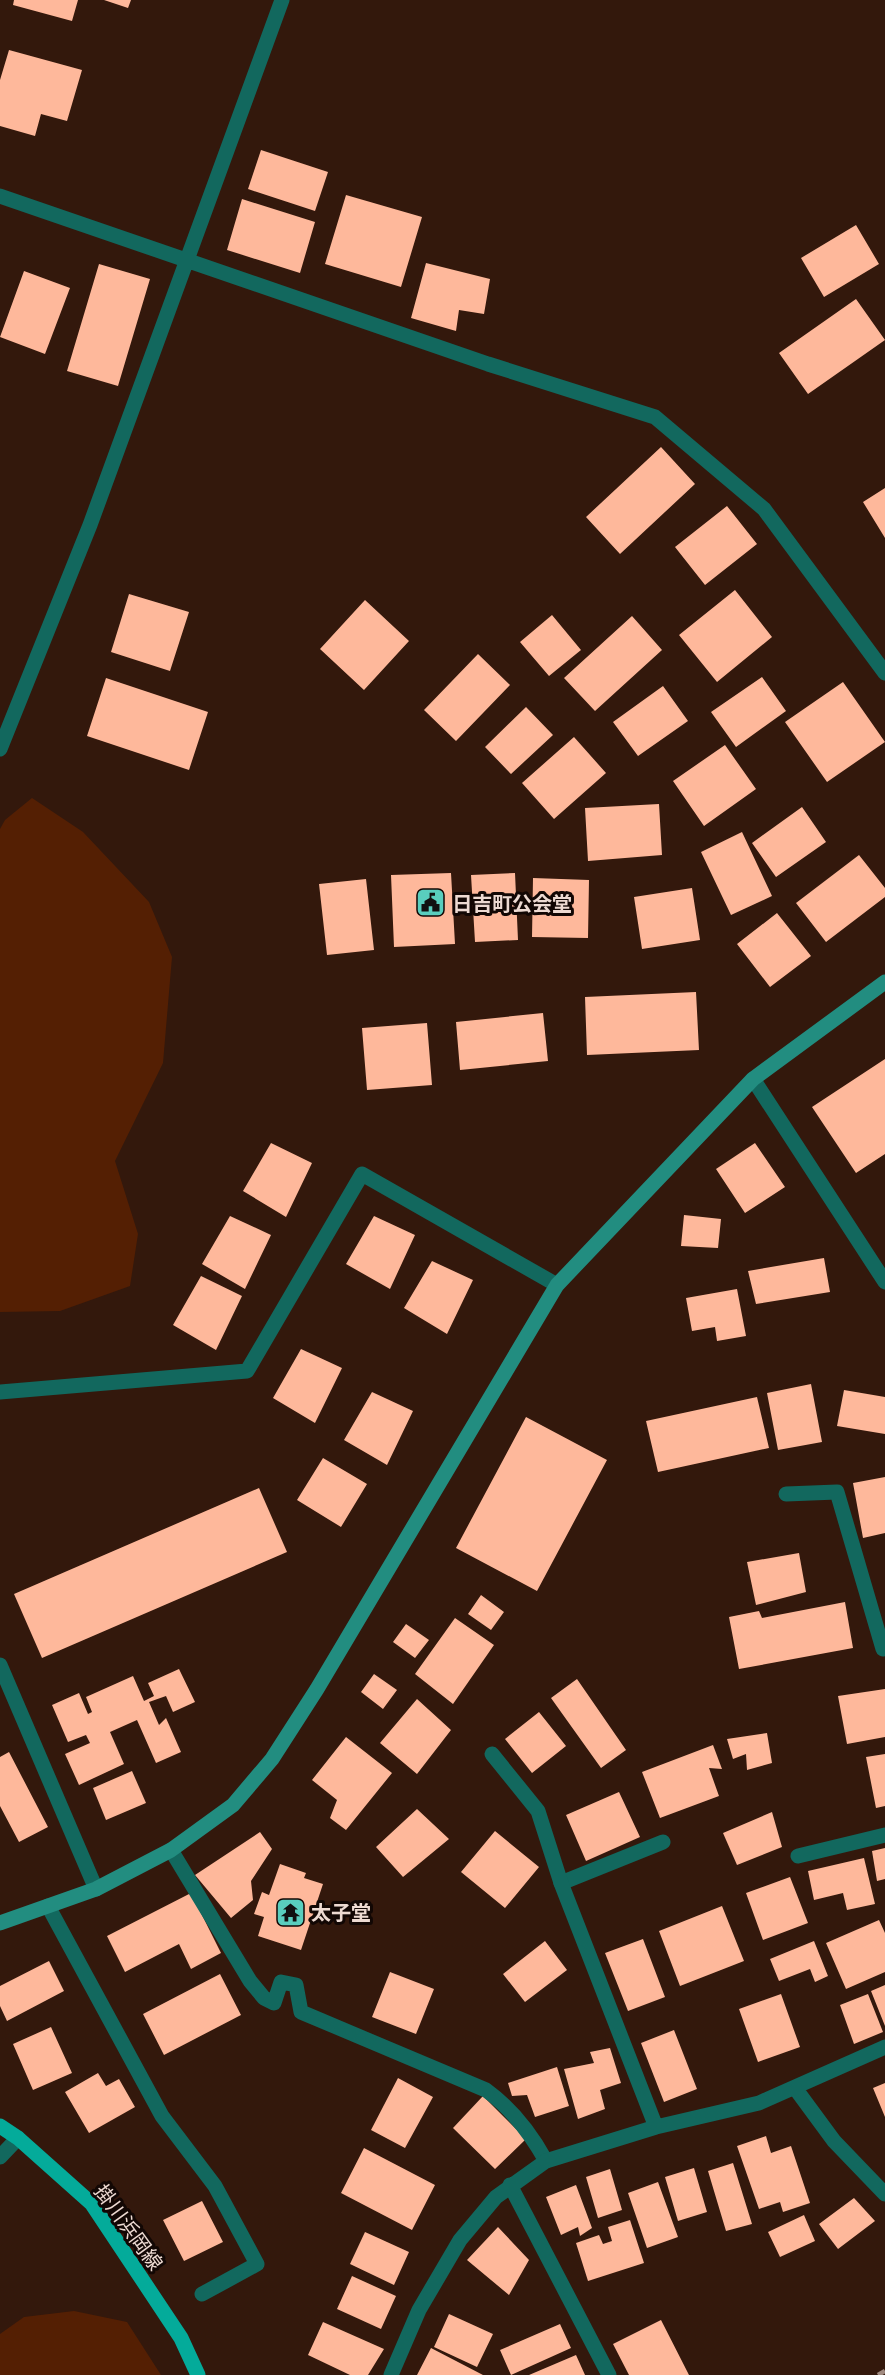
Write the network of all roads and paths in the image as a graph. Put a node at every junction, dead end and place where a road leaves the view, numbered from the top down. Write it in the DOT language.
graph roads {
  1 [pos="282,0"];
  2 [pos="0,196"];
  3 [pos="185,261"];
  4 [pos="885,673"];
  5 [pos="0,749"];
  6 [pos="885,982"];
  7 [pos="753,1078"];
  8 [pos="885,1282"];
  9 [pos="557,1285"];
  10 [pos="0,1392"];
  11 [pos="786,1494"];
  12 [pos="885,1648"];
  13 [pos="0,1665"];
  14 [pos="492,1754"];
  15 [pos="885,1836"];
  16 [pos="663,1842"];
  17 [pos="171,1850"];
  18 [pos="798,1856"];
  19 [pos="561,1883"];
  20 [pos="96,1889"];
  21 [pos="48,1906"];
  22 [pos="0,1923"];
  23 [pos="885,2047"];
  24 [pos="795,2088"];
  25 [pos="0,2126"];
  26 [pos="656,2127"];
  27 [pos="18,2138"];
  28 [pos="0,2157"];
  29 [pos="546,2161"];
  30 [pos="510,2185"];
  31 [pos="885,2194"];
  32 [pos="202,2294"];
  33 [pos="198,2375"];
  34 [pos="391,2375"];
  35 [pos="609,2375"];
  1 -- 3 [label="street"];
  2 -- 3 [label="street"];
  3 -- 4 [label="street"];
  3 -- 5 [label="street"];
  6 -- 7 [label="street"];
  7 -- 8 [label="street"];
  7 -- 9 [label="street"];
  9 -- 10 [label="street"];
  9 -- 17 [label="street"];
  11 -- 12 [label="street"];
  13 -- 20 [label="street"];
  14 -- 19 [label="street"];
  15 -- 18 [label="street"];
  16 -- 19 [label="street"];
  17 -- 20 [label="street"];
  17 -- 29 [label="street"];
  19 -- 26 [label="street"];
  20 -- 21 [label="street"];
  21 -- 22 [label="street"];
  21 -- 32 [label="street"];
  23 -- 24 [label="street"];
  24 -- 26 [label="street"];
  24 -- 31 [label="street"];
  25 -- 27 [label="main road, 掛川浜岡線"];
  26 -- 29 [label="street"];
  27 -- 28 [label="street"];
  27 -- 33 [label="main road, 掛川浜岡線"];
  29 -- 30 [label="street"];
  30 -- 34 [label="street"];
  30 -- 35 [label="street"];
}
